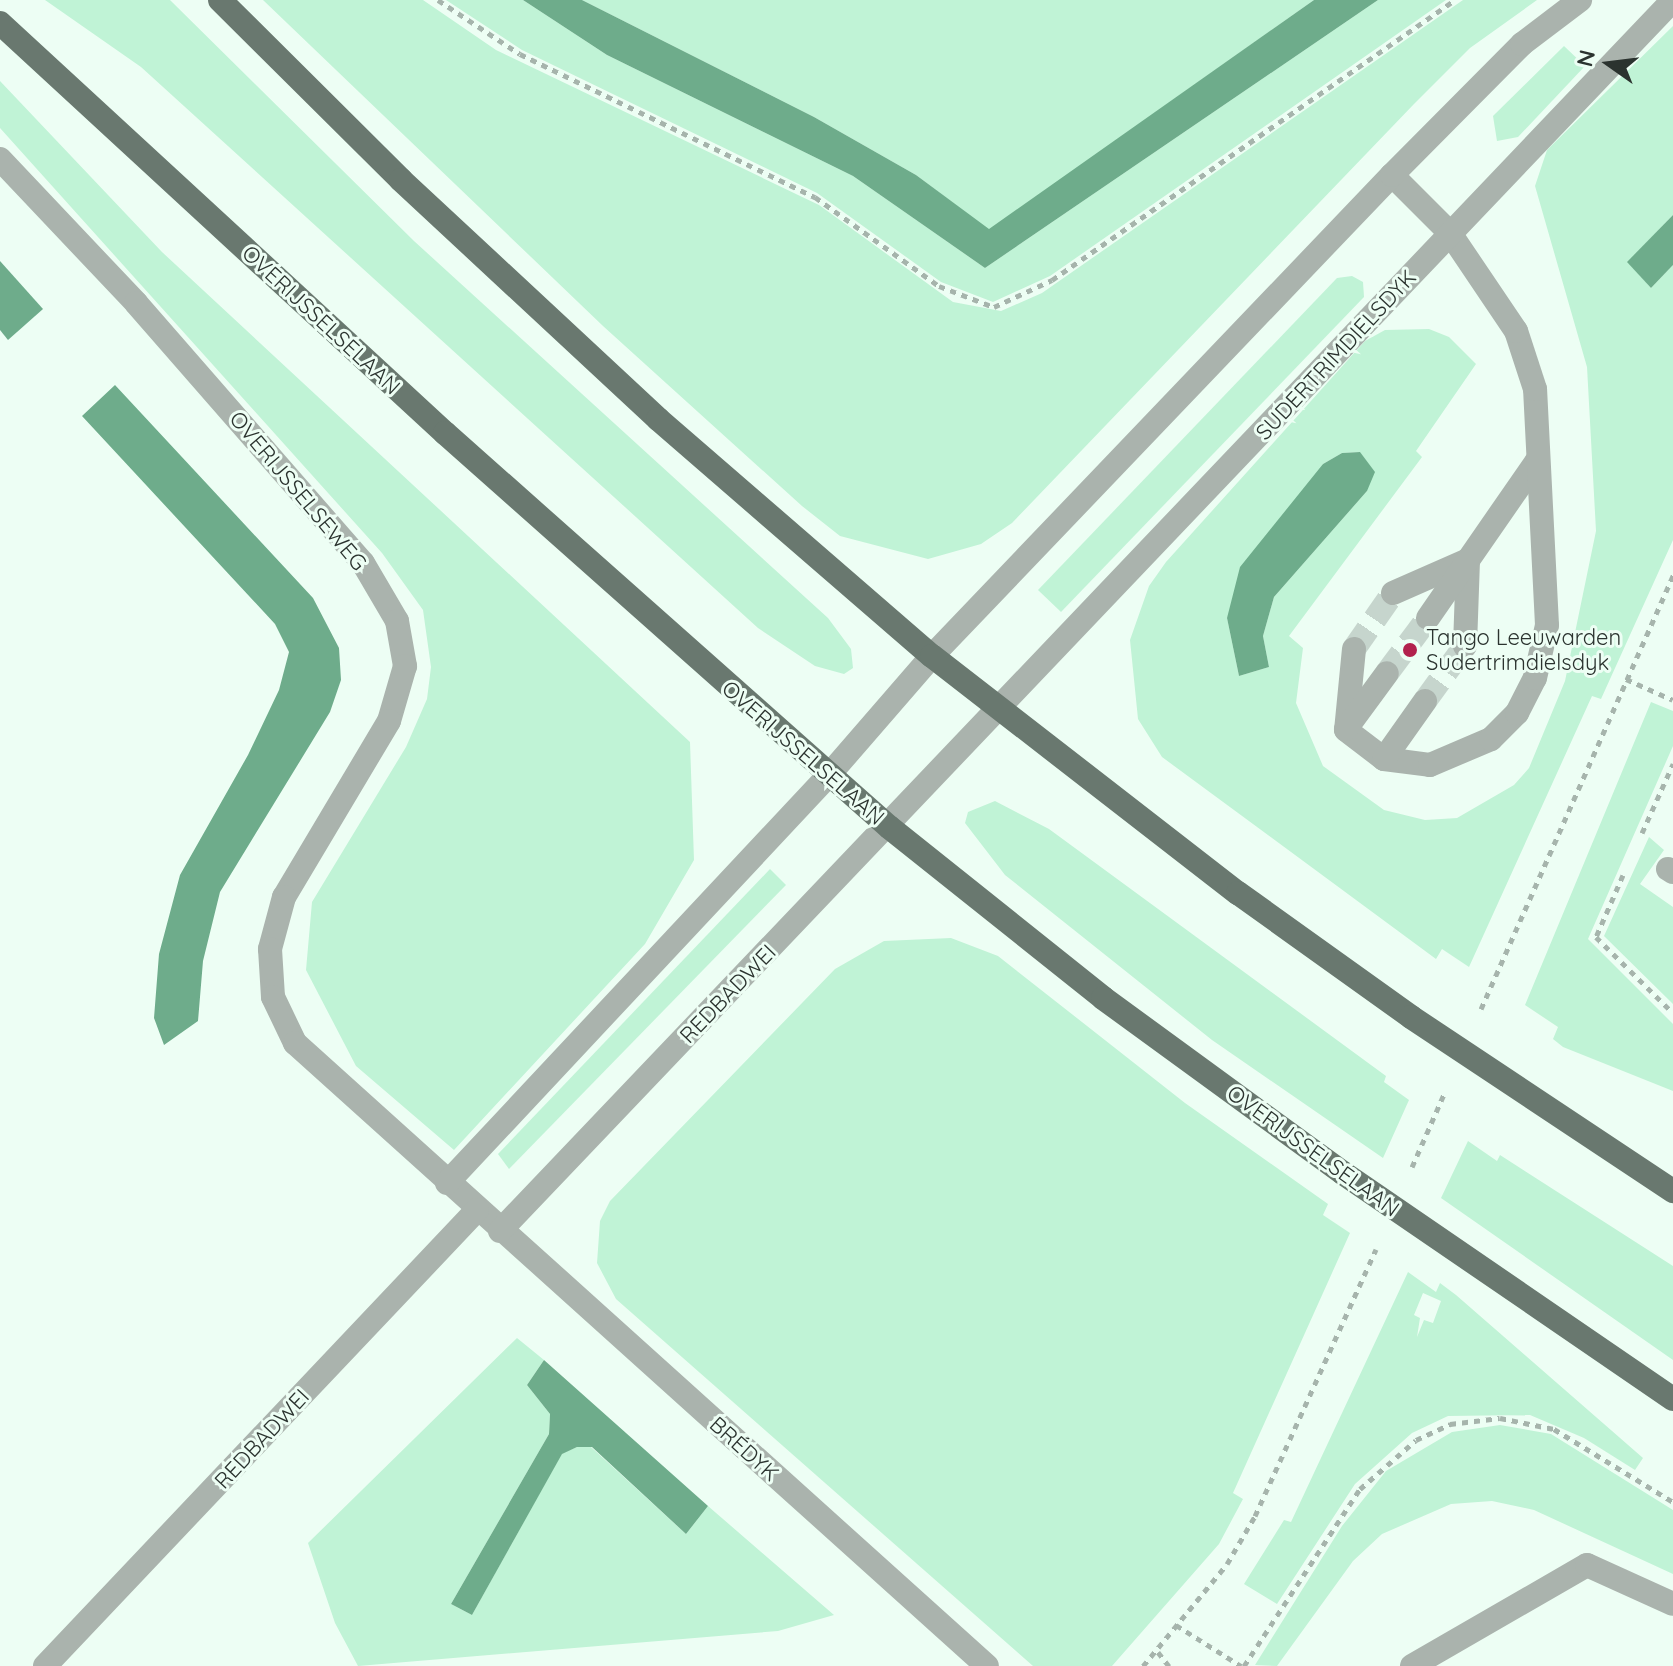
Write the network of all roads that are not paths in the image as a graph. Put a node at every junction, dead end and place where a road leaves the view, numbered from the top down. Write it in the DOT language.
graph roads {
  1 [pos="220,0"];
  2 [pos="1580,0"];
  3 [pos="1673,0"];
  4 [pos="0,23"];
  5 [pos="0,159"];
  6 [pos="1392,175"];
  7 [pos="1450,233"];
  8 [pos="1538,459"];
  9 [pos="1468,560"];
  10 [pos="1393,593"];
  11 [pos="1428,618"];
  12 [pos="1465,646"];
  13 [pos="1354,649"];
  14 [pos="932,656"];
  15 [pos="1387,673"];
  16 [pos="1425,701"];
  17 [pos="1000,711"];
  18 [pos="1346,730"];
  19 [pos="1384,759"];
  20 [pos="828,776"];
  21 [pos="889,827"];
  22 [pos="447,1183"];
  23 [pos="1673,1191"];
  24 [pos="477,1210"];
  25 [pos="500,1231"];
  26 [pos="1673,1399"];
  27 [pos="1673,1604"];
  28 [pos="45,1666"];
  29 [pos="987,1666"];
  30 [pos="1412,1666"];
  1 -- 14 [label="main road"];
  2 -- 6 [label="street"];
  3 -- 7 [label="street, SUDERTRIMDIELSDYK"];
  4 -- 20 [label="main road, OVERIJSSELSELAAN"];
  5 -- 22 [label="street, OVERIJSSELSEWEG"];
  6 -- 7 [label="street"];
  6 -- 14 [label="street"];
  7 -- 8 [label="street"];
  7 -- 17 [label="street, SUDERTRIMDIELSDYK"];
  8 -- 9 [label="street"];
  8 -- 19 [label="street"];
  9 -- 10 [label="street"];
  9 -- 11 [label="street"];
  9 -- 12 [label="street"];
  13 -- 18 [label="street"];
  14 -- 17 [label="main road"];
  14 -- 20 [label="street"];
  15 -- 18 [label="street"];
  16 -- 19 [label="street"];
  17 -- 21 [label="street, SUDERTRIMDIELSDYK"];
  17 -- 23 [label="main road"];
  18 -- 19 [label="street"];
  20 -- 21 [label="main road, OVERIJSSELSELAAN"];
  20 -- 22 [label="street"];
  21 -- 25 [label="street, REDBADWEI"];
  21 -- 26 [label="main road, OVERIJSSELSELAAN"];
  22 -- 24 [label="street, OVERIJSSELSEWEG"];
  24 -- 25 [label="street, BRÉDYK"];
  24 -- 28 [label="street, REDBADWEI"];
  25 -- 29 [label="street, BRÉDYK"];
  27 -- 30 [label="street"];
}
